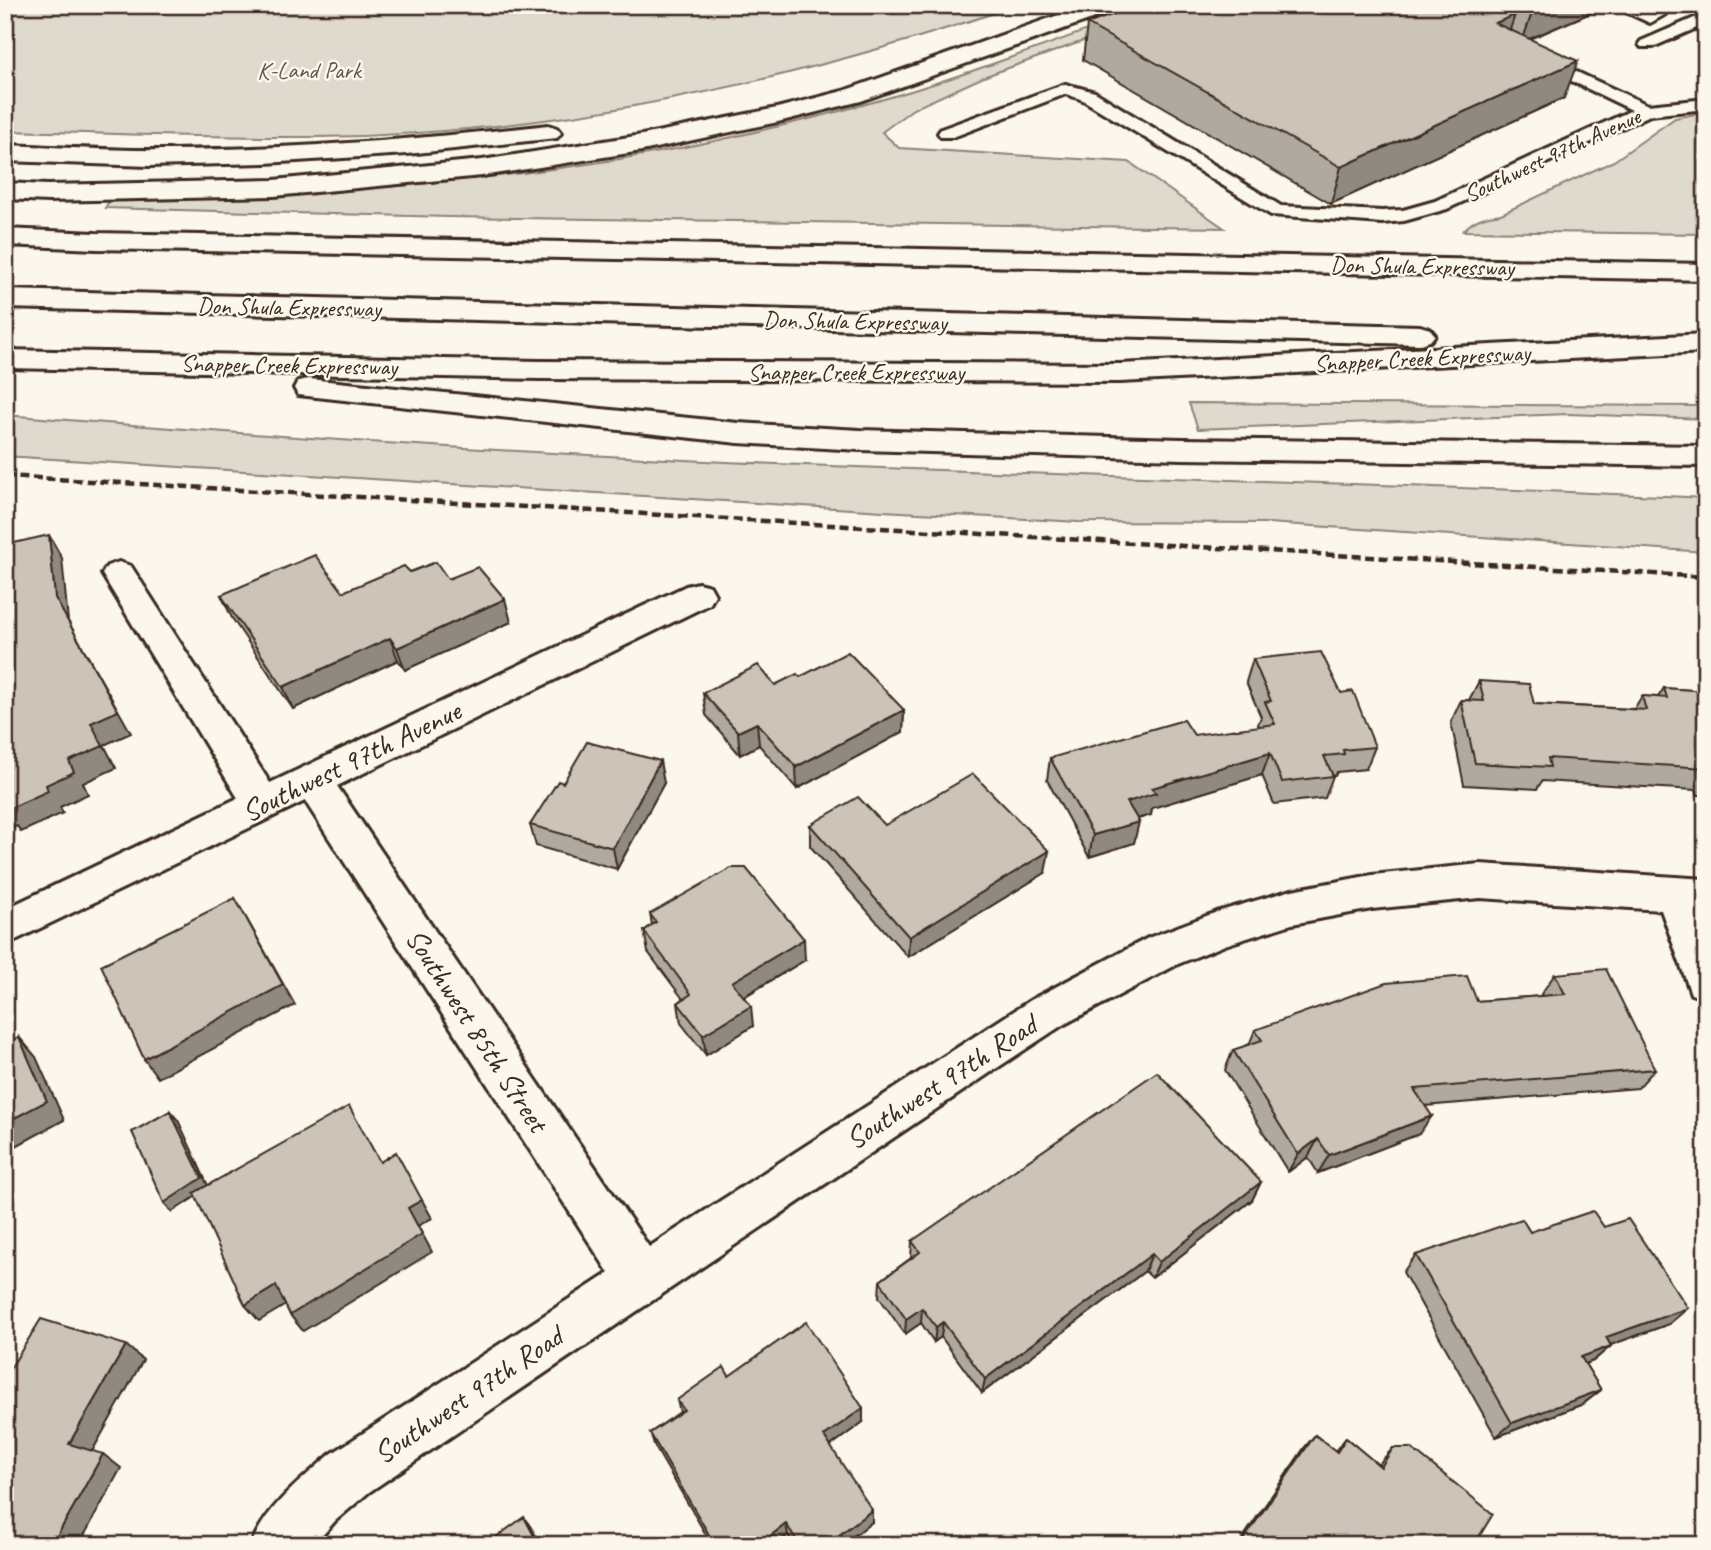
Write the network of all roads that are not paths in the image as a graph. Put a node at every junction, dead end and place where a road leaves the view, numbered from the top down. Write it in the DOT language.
graph roads {
  1 [pos="1109,5"];
  2 [pos="1640,10"];
  3 [pos="1703,22"];
  4 [pos="1678,30"];
  5 [pos="1003,43"];
  6 [pos="1647,44"];
  7 [pos="1523,52"];
  8 [pos="1706,104"];
  9 [pos="1646,110"];
  10 [pos="947,133"];
  11 [pos="5,153"];
  12 [pos="5,191"];
  13 [pos="5,237"];
  14 [pos="1706,272"];
  15 [pos="5,299"];
  16 [pos="1706,342"];
  17 [pos="5,359"];
  18 [pos="46,361"];
  19 [pos="1706,456"];
  20 [pos="119,574"];
  21 [pos="698,595"];
  22 [pos="312,780"];
  23 [pos="262,804"];
  24 [pos="1691,895"];
  25 [pos="5,928"];
  26 [pos="1706,981"];
  27 [pos="642,1279"];
  28 [pos="278,1545"];
  1 -- 5 [label="main road"];
  2 -- 4 [label="lane"];
  3 -- 4 [label="lane"];
  4 -- 6 [label="lane"];
  5 -- 11 [label="main road"];
  5 -- 12 [label="main road"];
  7 -- 9 [label="lane"];
  8 -- 9 [label="lane, Southwest 97th Avenue"];
  9 -- 10 [label="lane, Southwest 97th Avenue"];
  13 -- 14 [label="main road, Don Shula Expressway"];
  15 -- 16 [label="main road, Don Shula Expressway"];
  16 -- 18 [label="main road, Snapper Creek Expressway"];
  17 -- 18 [label="main road, Snapper Creek Expressway"];
  18 -- 19 [label="main road"];
  20 -- 23 [label="main road"];
  21 -- 22 [label="main road, Southwest 97th Avenue"];
  22 -- 23 [label="main road, Southwest 97th Avenue"];
  22 -- 27 [label="main road, Southwest 85th Street"];
  23 -- 25 [label="main road, Southwest 97th Avenue"];
  24 -- 26 [label="main road"];
  24 -- 27 [label="main road, Southwest 97th Road"];
  27 -- 28 [label="main road, Southwest 97th Road"];
}
